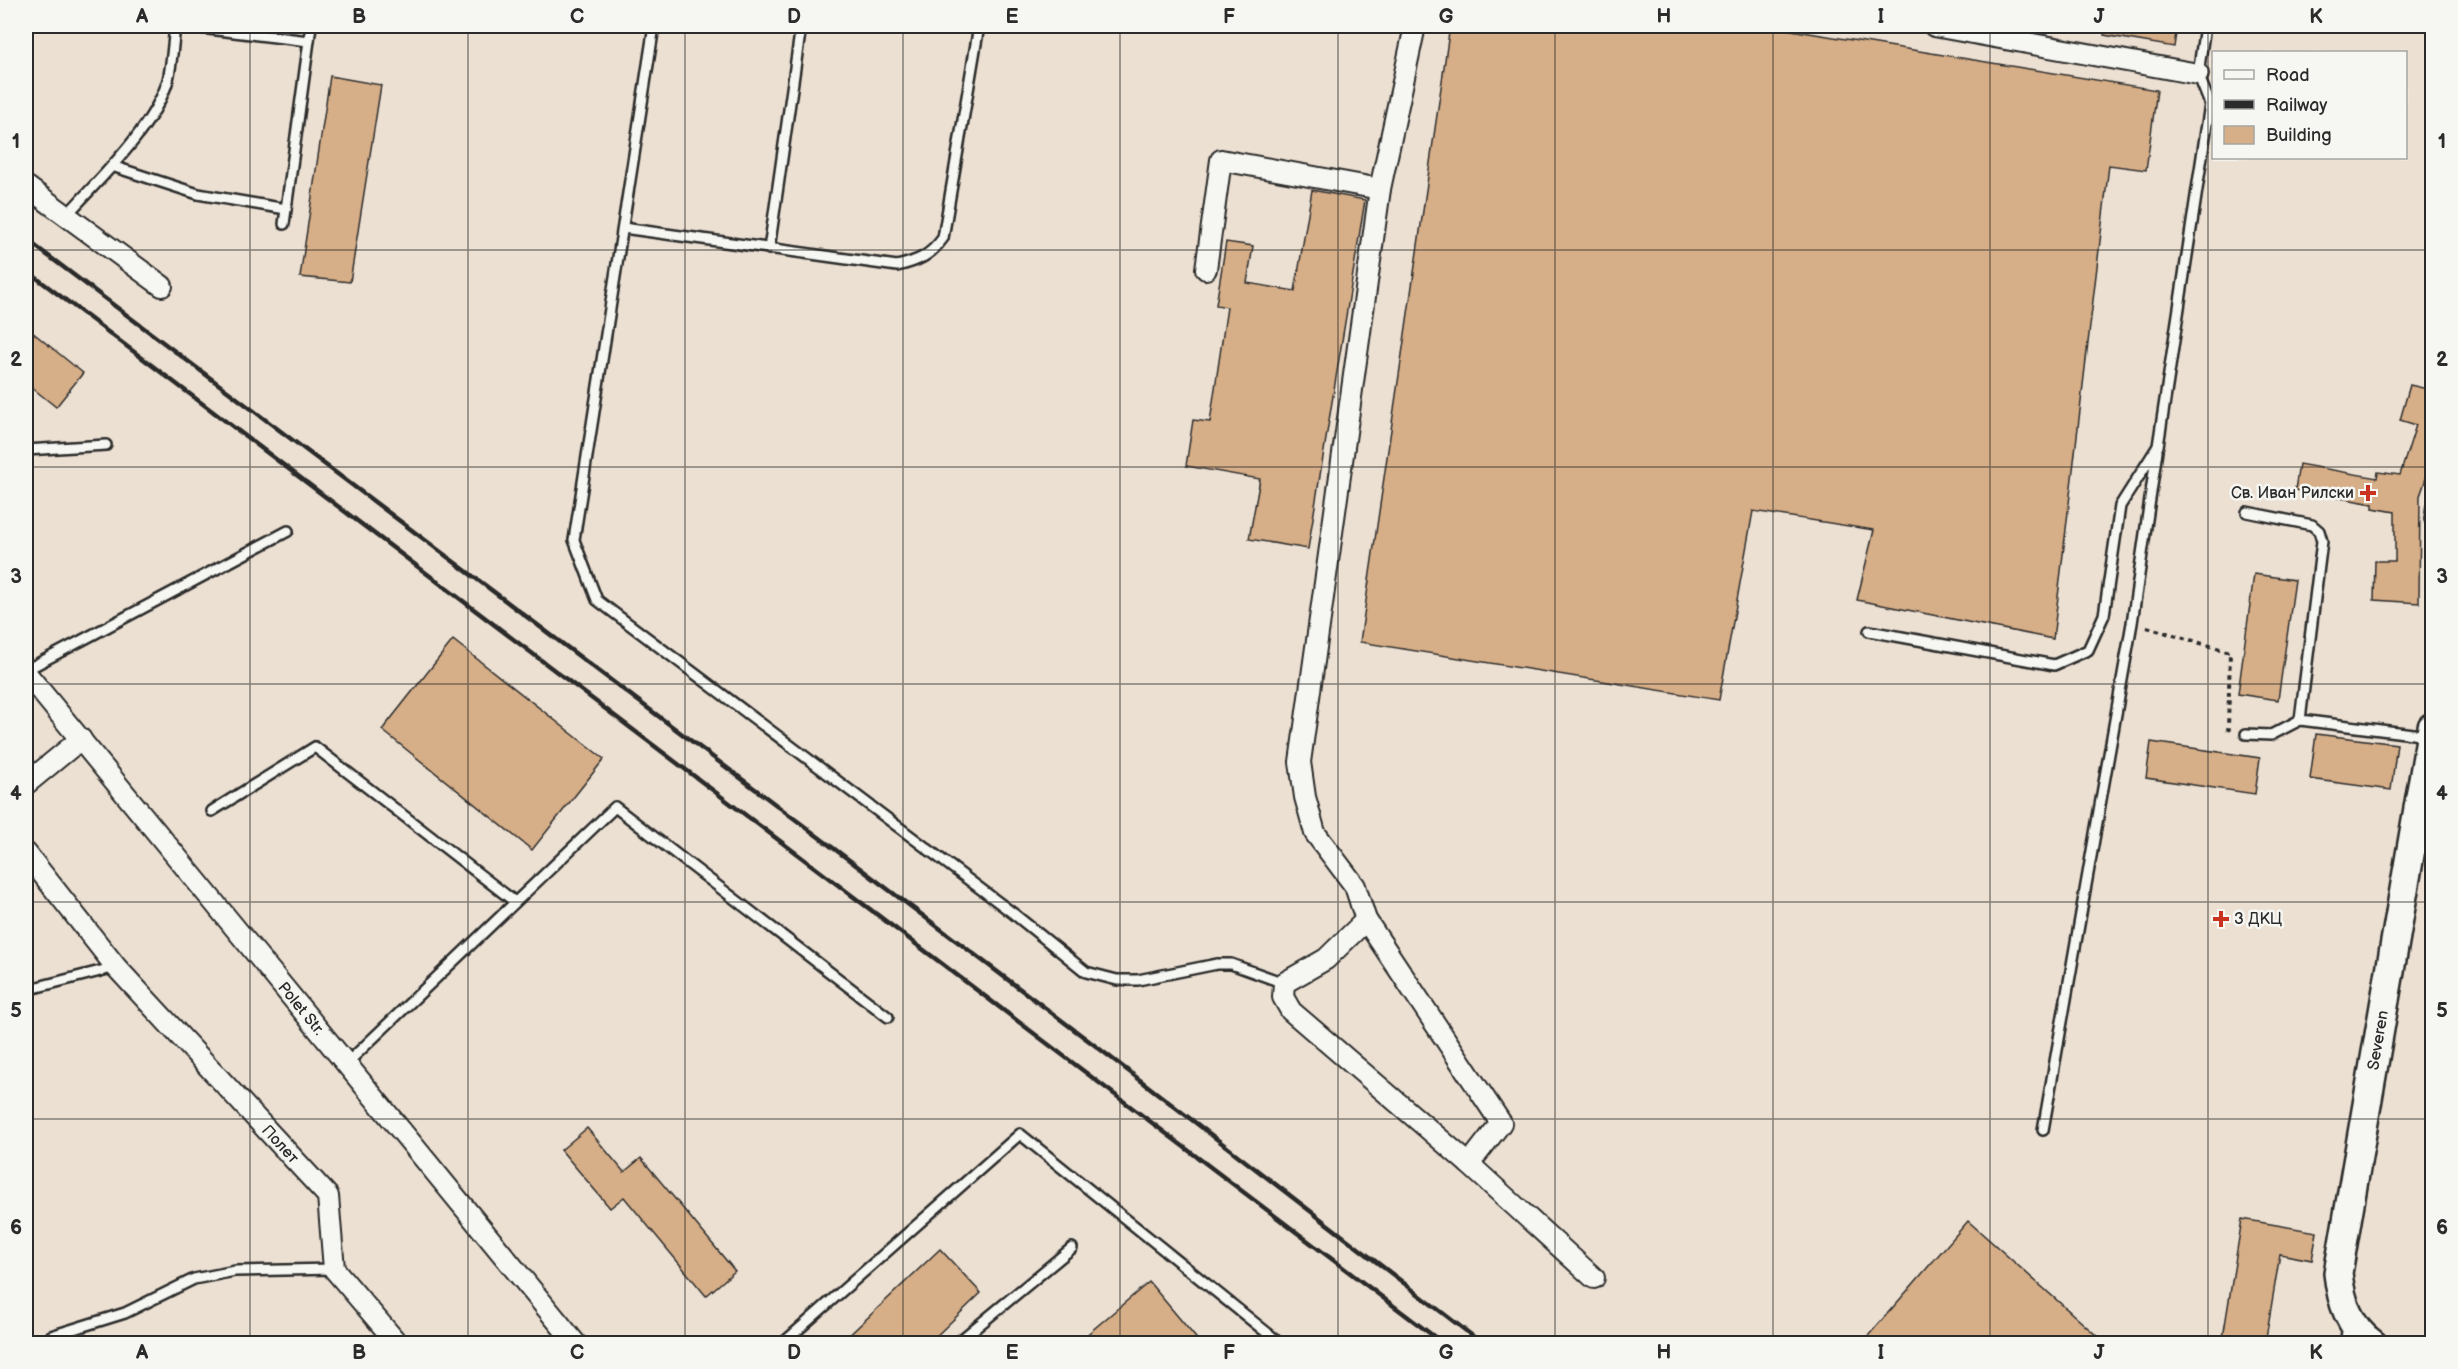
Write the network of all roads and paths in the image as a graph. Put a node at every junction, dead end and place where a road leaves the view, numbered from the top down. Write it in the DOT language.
graph roads {
  1 [pos="175,26"];
  2 [pos="183,26"];
  3 [pos="311,26"];
  4 [pos="654,26"];
  5 [pos="801,26"];
  6 [pos="979,26"];
  7 [pos="1415,26"];
  8 [pos="1934,26"];
  9 [pos="2205,26"];
  10 [pos="309,41"];
  11 [pos="2198,74"];
  12 [pos="112,166"];
  13 [pos="26,186"];
  14 [pos="1380,189"];
  15 [pos="286,209"];
  16 [pos="66,216"];
  17 [pos="284,224"];
  18 [pos="623,228"];
  19 [pos="769,249"];
  20 [pos="1206,269"];
  21 [pos="162,286"];
  22 [pos="106,445"];
  23 [pos="2158,446"];
  24 [pos="26,450"];
  25 [pos="2433,506"];
  26 [pos="2247,512"];
  27 [pos="2433,524"];
  28 [pos="288,531"];
  29 [pos="2132,623"];
  30 [pos="1869,631"];
  31 [pos="26,672"];
  32 [pos="2300,720"];
  33 [pos="2432,732"];
  34 [pos="2246,734"];
  35 [pos="81,739"];
  36 [pos="26,784"];
  37 [pos="212,812"];
  38 [pos="26,853"];
  39 [pos="515,902"];
  40 [pos="1366,920"];
  41 [pos="116,967"];
  42 [pos="1284,983"];
  43 [pos="26,990"];
  44 [pos="888,1017"];
  45 [pos="346,1064"];
  46 [pos="2043,1130"];
  47 [pos="1469,1164"];
  48 [pos="1072,1248"];
  49 [pos="334,1269"];
  50 [pos="1594,1278"];
  51 [pos="2347,1331"];
  52 [pos="51,1336"];
  53 [pos="398,1344"];
  54 [pos="576,1344"];
  55 [pos="782,1344"];
  56 [pos="956,1344"];
  57 [pos="1281,1344"];
  58 [pos="2373,1344"];
  1 -- 12 [label="lane"];
  2 -- 10 [label="lane"];
  3 -- 10 [label="lane"];
  4 -- 18 [label="lane"];
  5 -- 19 [label="lane"];
  6 -- 19 [label="lane"];
  7 -- 14 [label="street"];
  8 -- 11 [label="street"];
  9 -- 11 [label="lane"];
  10 -- 15 [label="lane"];
  11 -- 23 [label="lane"];
  12 -- 15 [label="lane"];
  12 -- 16 [label="lane"];
  13 -- 16 [label="street"];
  14 -- 20 [label="street"];
  14 -- 40 [label="street"];
  15 -- 17 [label="lane"];
  16 -- 21 [label="street"];
  18 -- 19 [label="lane"];
  18 -- 42 [label="lane"];
  22 -- 24 [label="lane"];
  23 -- 29 [label="lane"];
  23 -- 30 [label="lane"];
  25 -- 27 [label="lane"];
  26 -- 32 [label="lane"];
  28 -- 31 [label="lane, Polet Str."];
  29 -- 34 [label="path"];
  29 -- 46 [label="lane"];
  31 -- 35 [label="street, Polet Str."];
  32 -- 33 [label="lane"];
  32 -- 34 [label="lane"];
  33 -- 51 [label="main road, Severen"];
  35 -- 36 [label="street"];
  35 -- 45 [label="street, Polet Str."];
  37 -- 39 [label="lane"];
  38 -- 41 [label="street, Полет"];
  39 -- 44 [label="lane"];
  39 -- 45 [label="lane"];
  40 -- 42 [label="street"];
  40 -- 47 [label="street"];
  41 -- 43 [label="lane"];
  41 -- 49 [label="street, Полет"];
  42 -- 47 [label="street"];
  45 -- 54 [label="street, Polet Str."];
  47 -- 50 [label="street"];
  48 -- 56 [label="lane"];
  49 -- 52 [label="lane"];
  49 -- 53 [label="street"];
  51 -- 58 [label="main road, Severen"];
  55 -- 57 [label="lane"];
}
